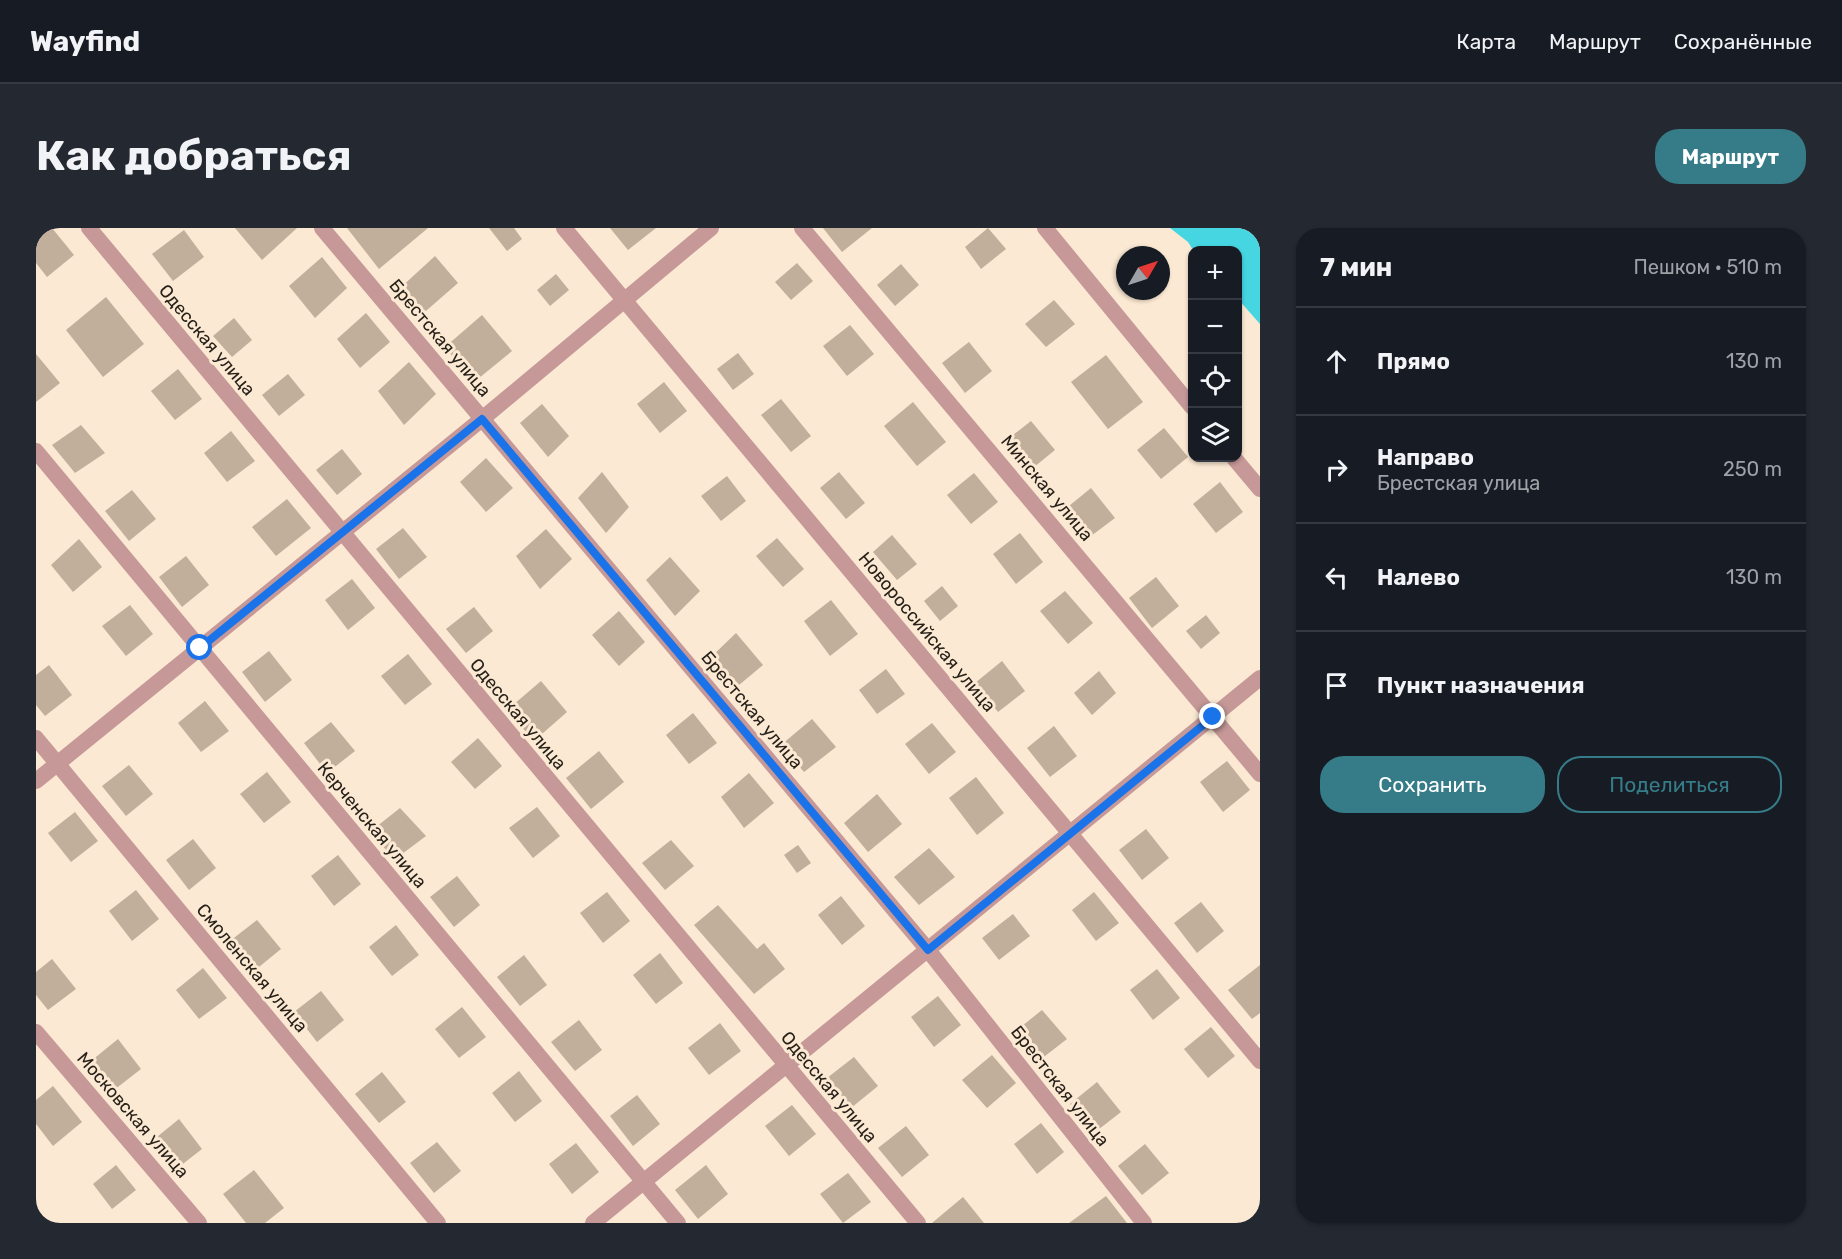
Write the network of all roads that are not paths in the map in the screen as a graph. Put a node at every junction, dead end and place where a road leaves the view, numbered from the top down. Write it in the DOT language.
graph roads {
  1 [pos="89,228"];
  2 [pos="322,228"];
  3 [pos="564,228"];
  4 [pos="711,228"];
  5 [pos="802,228"];
  6 [pos="1045,228"];
  7 [pos="624,300"];
  8 [pos="1188,402"];
  9 [pos="482,419"];
  10 [pos="36,452"];
  11 [pos="1237,462"];
  12 [pos="1260,489"];
  13 [pos="342,533"];
  14 [pos="200,648"];
  15 [pos="1260,678"];
  16 [pos="1213,717"];
  17 [pos="36,738"];
  18 [pos="57,764"];
  19 [pos="1260,774"];
  20 [pos="36,781"];
  21 [pos="1070,834"];
  22 [pos="928,950"];
  23 [pos="36,1032"];
  24 [pos="1260,1061"];
  25 [pos="785,1066"];
  26 [pos="643,1182"];
  27 [pos="199,1223"];
  28 [pos="438,1223"];
  29 [pos="593,1223"];
  30 [pos="678,1223"];
  31 [pos="918,1223"];
  32 [pos="1144,1223"];
  1 -- 13 [label="street, Одесская улица"];
  2 -- 9 [label="street, Брестская улица"];
  3 -- 7 [label="street, Новороссийская улица"];
  4 -- 7 [label="street"];
  5 -- 16 [label="street, Минская улица"];
  6 -- 8 [label="street"];
  7 -- 9 [label="street"];
  7 -- 21 [label="street, Новороссийская улица"];
  9 -- 13 [label="street"];
  9 -- 22 [label="street, Брестская улица"];
  10 -- 14 [label="street, Керченская улица"];
  11 -- 12 [label="street"];
  13 -- 14 [label="street"];
  13 -- 25 [label="street, Одесская улица"];
  14 -- 18 [label="street"];
  14 -- 26 [label="street, Керченская улица"];
  15 -- 16 [label="street"];
  16 -- 19 [label="street, Минская улица"];
  16 -- 21 [label="street"];
  17 -- 18 [label="street, Смоленская улица"];
  18 -- 20 [label="street"];
  18 -- 28 [label="street, Смоленская улица"];
  21 -- 22 [label="street"];
  21 -- 24 [label="street, Новороссийская улица"];
  22 -- 25 [label="street"];
  22 -- 32 [label="street, Брестская улица"];
  23 -- 27 [label="street, Московская улица"];
  25 -- 26 [label="street"];
  25 -- 31 [label="street, Одесская улица"];
  26 -- 29 [label="street"];
  26 -- 30 [label="street, Керченская улица"];
}
